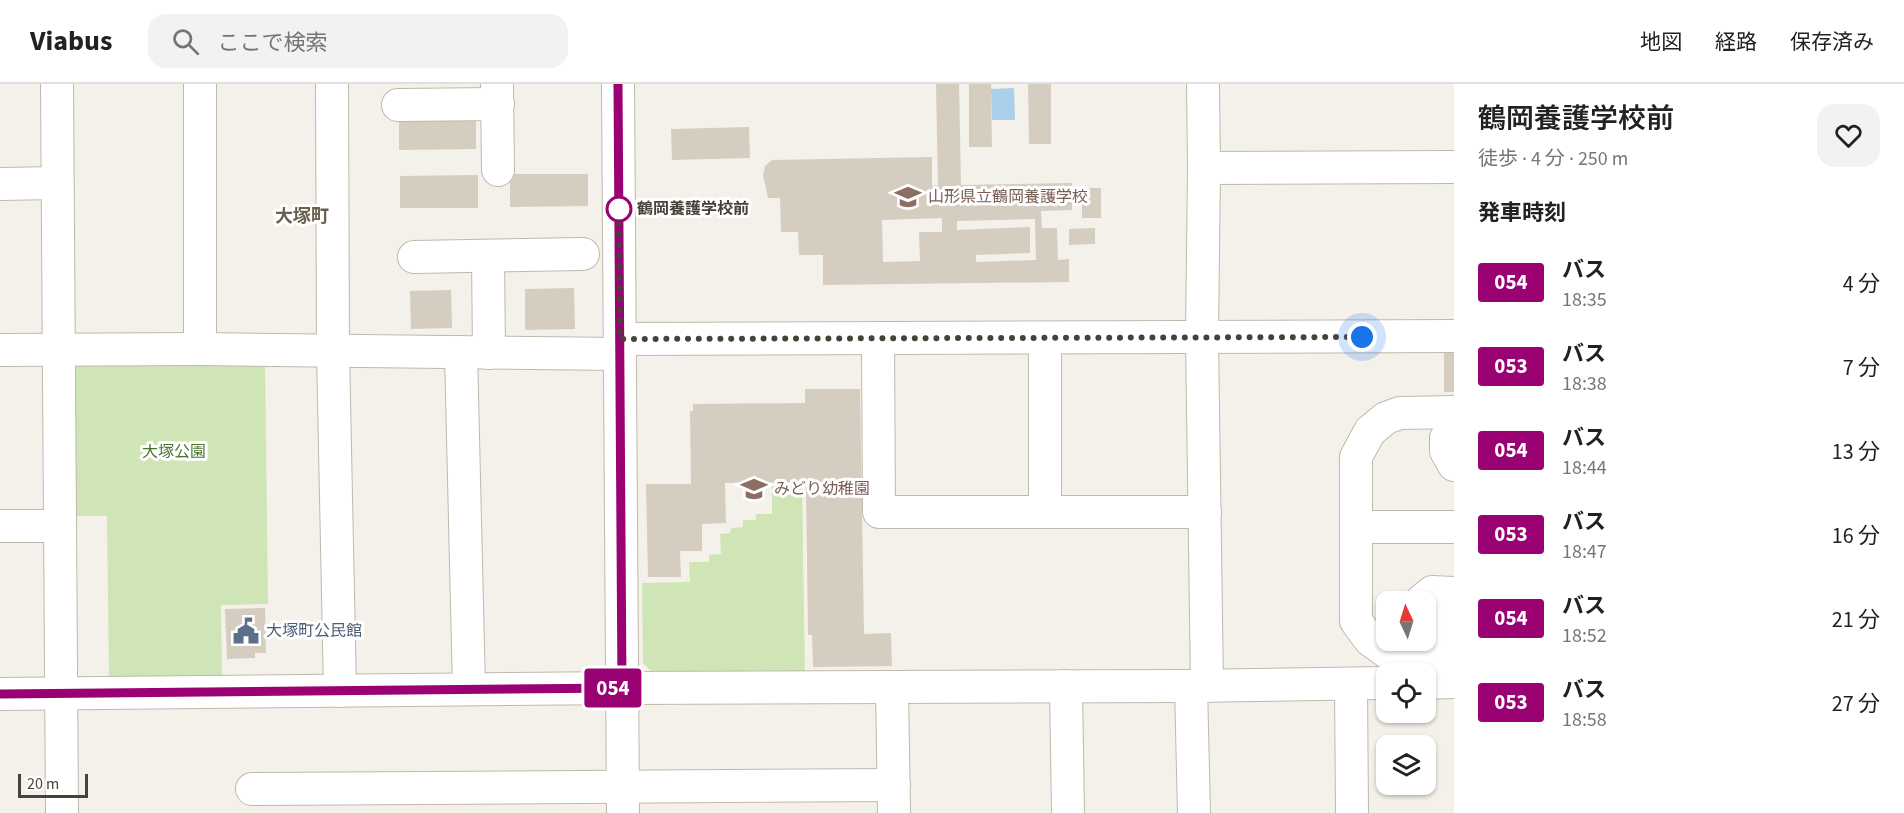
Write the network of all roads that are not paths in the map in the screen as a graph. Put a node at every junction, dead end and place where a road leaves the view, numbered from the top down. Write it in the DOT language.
graph roads {
  1 [pos="57,84"];
  2 [pos="200,84"];
  3 [pos="332,84"];
  4 [pos="618,84"];
  5 [pos="1203,84"];
  6 [pos="497,94"];
  7 [pos="398,105"];
  8 [pos="1454,167"];
  9 [pos="1204,168"];
  10 [pos="498,170"];
  11 [pos="57,183"];
  12 [pos="0,184"];
  13 [pos="583,254"];
  14 [pos="488,256"];
  15 [pos="414,257"];
  16 [pos="1454,336"];
  17 [pos="1045,338"];
  18 [pos="1202,338"];
  19 [pos="878,339"];
  20 [pos="620,347"];
  21 [pos="59,349"];
  22 [pos="200,349"];
  23 [pos="0,350"];
  24 [pos="333,351"];
  25 [pos="475,352"];
  26 [pos="1454,412"];
  27 [pos="1454,430"];
  28 [pos="1454,465"];
  29 [pos="1045,512"];
  30 [pos="1205,512"];
  31 [pos="0,526"];
  32 [pos="60,526"];
  33 [pos="1357,527"];
  34 [pos="1454,527"];
  35 [pos="1436,592"];
  36 [pos="1454,593"];
  37 [pos="1454,609"];
  38 [pos="1435,663"];
  39 [pos="1376,683"];
  40 [pos="1352,684"];
  41 [pos="1066,686"];
  42 [pos="1199,686"];
  43 [pos="892,687"];
  44 [pos="622,688"];
  45 [pos="469,689"];
  46 [pos="340,690"];
  47 [pos="0,694"];
  48 [pos="61,694"];
  49 [pos="252,789"];
  50 [pos="894,799"];
  51 [pos="622,800"];
  52 [pos="62,813"];
  53 [pos="1068,813"];
  54 [pos="1194,813"];
  55 [pos="1352,813"];
  1 -- 11 [label="street"];
  2 -- 22 [label="street"];
  3 -- 24 [label="street"];
  4 -- 20 [label="street"];
  5 -- 9 [label="street"];
  6 -- 7 [label="street"];
  6 -- 10 [label="street"];
  8 -- 9 [label="street"];
  9 -- 18 [label="street"];
  11 -- 12 [label="street"];
  11 -- 21 [label="street"];
  13 -- 14 [label="street"];
  14 -- 15 [label="street"];
  14 -- 25 [label="street"];
  16 -- 18 [label="street"];
  17 -- 18 [label="street"];
  17 -- 19 [label="street"];
  17 -- 29 [label="street"];
  18 -- 30 [label="street"];
  19 -- 20 [label="street"];
  19 -- 29 [label="street"];
  20 -- 25 [label="street"];
  20 -- 44 [label="street"];
  21 -- 22 [label="street"];
  21 -- 23 [label="street"];
  21 -- 32 [label="street"];
  22 -- 24 [label="street"];
  24 -- 25 [label="street"];
  24 -- 46 [label="street"];
  25 -- 45 [label="street"];
  26 -- 33 [label="street"];
  27 -- 28 [label="street"];
  29 -- 30 [label="street"];
  30 -- 42 [label="street"];
  31 -- 32 [label="street"];
  32 -- 48 [label="street"];
  33 -- 34 [label="street"];
  33 -- 38 [label="street"];
  35 -- 36 [label="street"];
  37 -- 38 [label="street"];
  39 -- 40 [label="street"];
  40 -- 42 [label="street"];
  40 -- 55 [label="street"];
  41 -- 42 [label="street"];
  41 -- 43 [label="street"];
  41 -- 53 [label="street"];
  42 -- 54 [label="street"];
  43 -- 44 [label="street"];
  43 -- 50 [label="street"];
  44 -- 45 [label="street"];
  44 -- 51 [label="street"];
  45 -- 46 [label="street"];
  46 -- 48 [label="street"];
  47 -- 48 [label="street"];
  48 -- 52 [label="street"];
  49 -- 51 [label="street"];
  50 -- 51 [label="street"];
}
